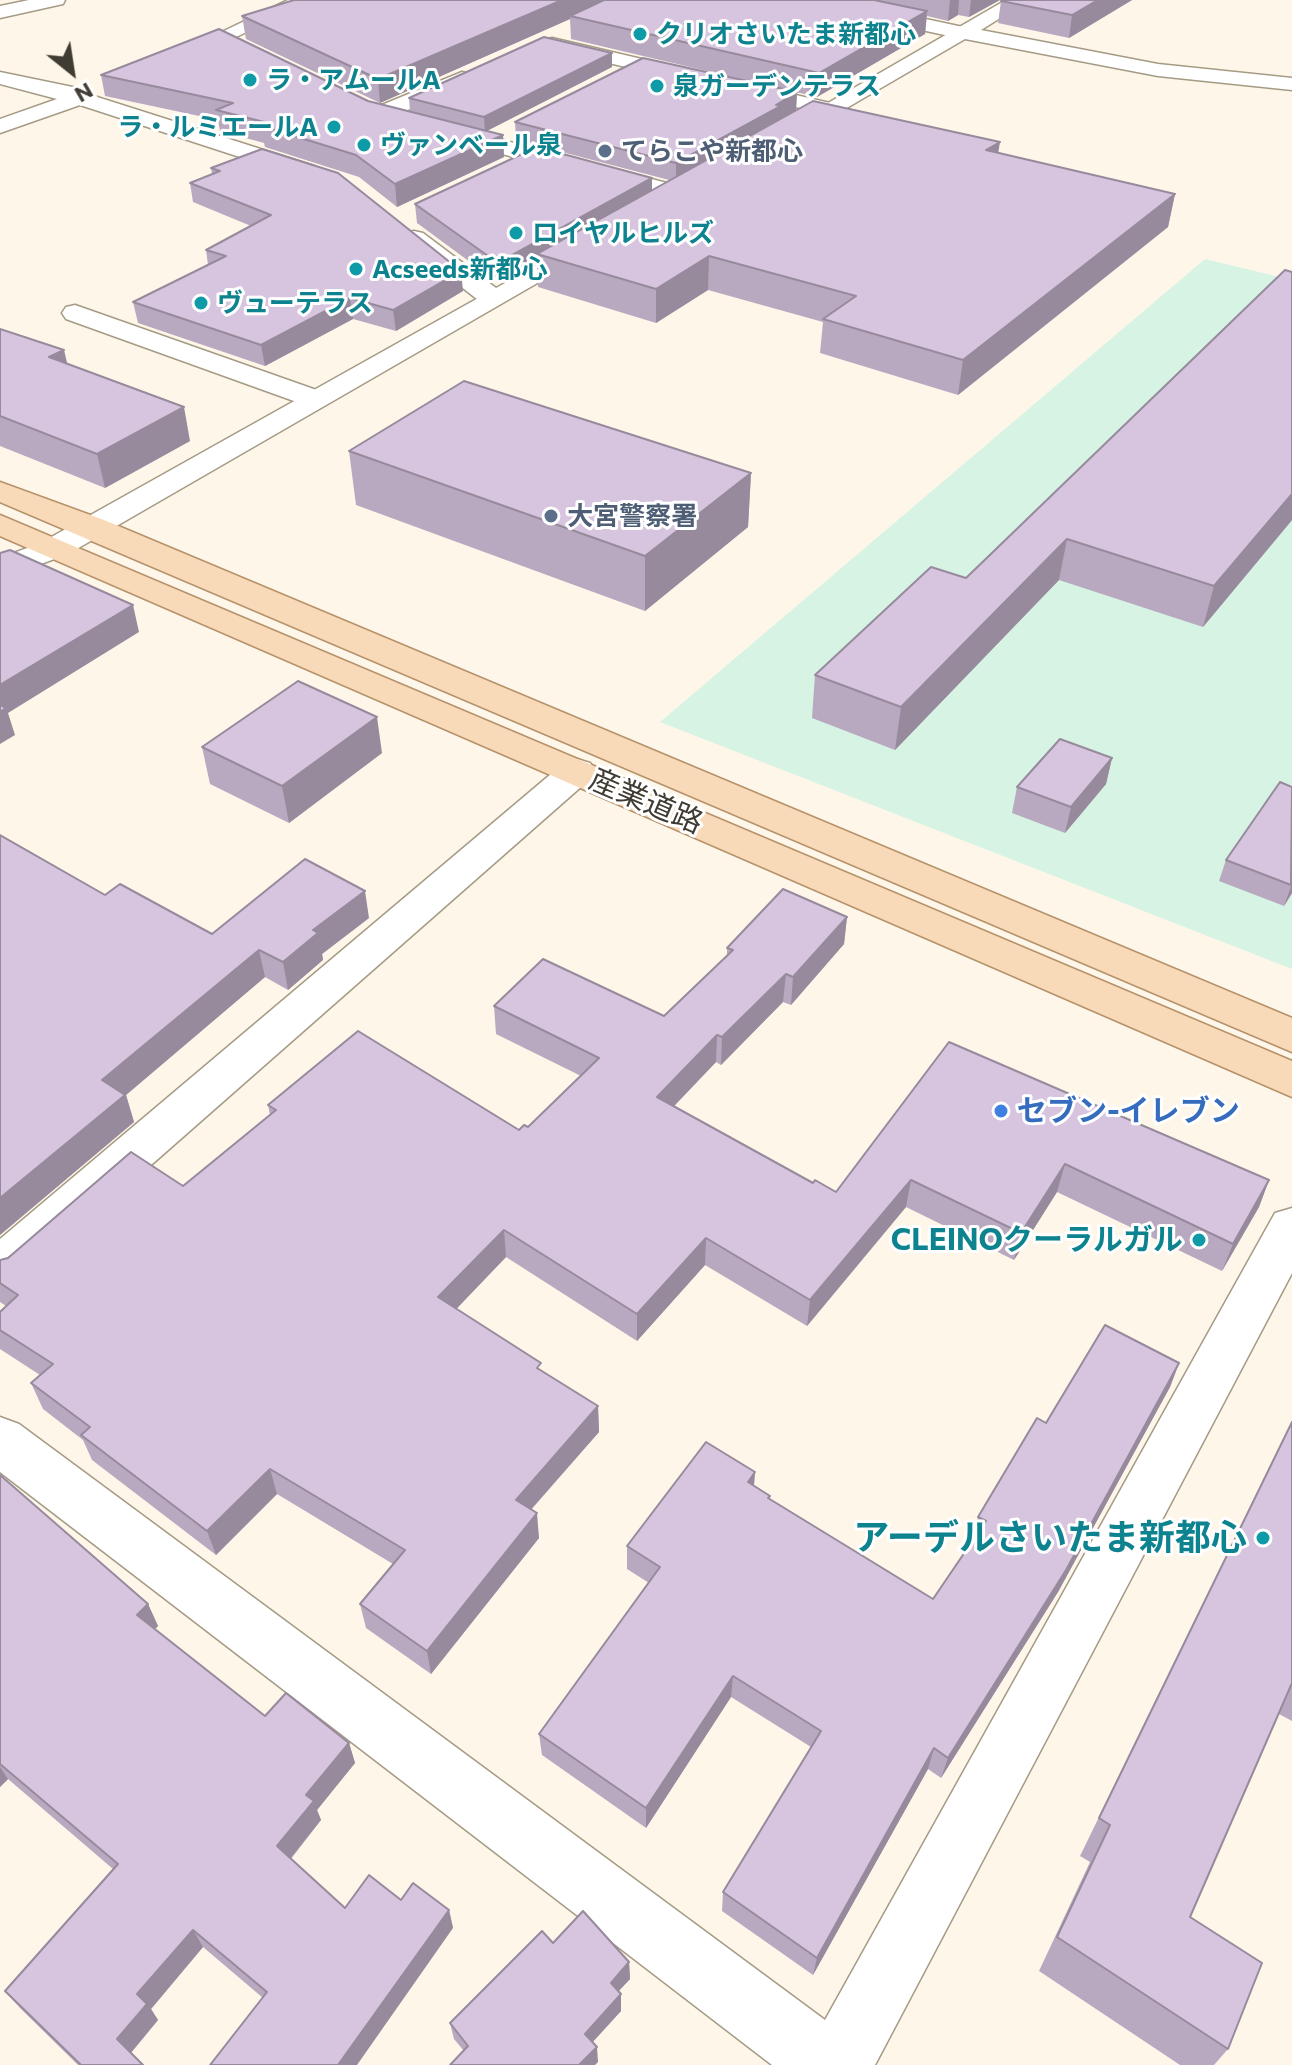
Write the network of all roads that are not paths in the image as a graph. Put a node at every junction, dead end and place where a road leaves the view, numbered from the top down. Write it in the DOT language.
graph roads {
  1 [pos="56,0"];
  2 [pos="303,0"];
  3 [pos="811,0"];
  4 [pos="1020,0"];
  5 [pos="0,12"];
  6 [pos="570,30"];
  7 [pos="963,33"];
  8 [pos="223,39"];
  9 [pos="251,52"];
  10 [pos="642,64"];
  11 [pos="152,68"];
  12 [pos="475,72"];
  13 [pos="0,78"];
  14 [pos="614,79"];
  15 [pos="1292,84"];
  16 [pos="109,86"];
  17 [pos="80,98"];
  18 [pos="355,102"];
  19 [pos="830,109"];
  20 [pos="380,114"];
  21 [pos="0,126"];
  22 [pos="515,129"];
  23 [pos="487,143"];
  24 [pos="761,147"];
  25 [pos="532,156"];
  26 [pos="504,169"];
  27 [pos="706,178"];
  28 [pos="335,180"];
  29 [pos="678,193"];
  30 [pos="652,208"];
  31 [pos="393,221"];
  32 [pos="612,230"];
  33 [pos="491,297"];
  34 [pos="75,313"];
  35 [pos="315,399"];
  36 [pos="0,491"];
  37 [pos="0,524"];
  38 [pos="93,527"];
  39 [pos="57,547"];
  40 [pos="0,569"];
  41 [pos="577,771"];
  42 [pos="1292,1036"];
  43 [pos="1292,1080"];
  44 [pos="1292,1227"];
  45 [pos="0,1268"];
  46 [pos="0,1441"];
  47 [pos="828,2065"];
  48 [pos="838,2065"];
  1 -- 5 [label="street"];
  2 -- 8 [label="street"];
  3 -- 7 [label="street"];
  4 -- 7 [label="street"];
  6 -- 10 [label="street"];
  7 -- 15 [label="street"];
  7 -- 19 [label="street"];
  8 -- 9 [label="street"];
  8 -- 11 [label="street"];
  10 -- 14 [label="street"];
  10 -- 19 [label="street"];
  12 -- 20 [label="street"];
  13 -- 17 [label="street"];
  16 -- 17 [label="street"];
  17 -- 21 [label="street"];
  17 -- 28 [label="street"];
  18 -- 20 [label="street"];
  19 -- 24 [label="street"];
  20 -- 23 [label="street"];
  22 -- 23 [label="street"];
  23 -- 25 [label="street"];
  25 -- 26 [label="street"];
  25 -- 29 [label="street"];
  27 -- 29 [label="street"];
  29 -- 30 [label="street"];
  31 -- 33 [label="street"];
  32 -- 33 [label="street"];
  33 -- 35 [label="street"];
  34 -- 35 [label="street"];
  35 -- 38 [label="street"];
  36 -- 38 [label="main road, 産業道路"];
  37 -- 39 [label="main road, 産業道路"];
  38 -- 39 [label="street"];
  38 -- 42 [label="main road, 産業道路"];
  39 -- 40 [label="street"];
  39 -- 41 [label="main road, 産業道路"];
  41 -- 43 [label="main road, 産業道路"];
  41 -- 45 [label="street"];
  44 -- 48 [label="street"];
  46 -- 47 [label="street"];
}
